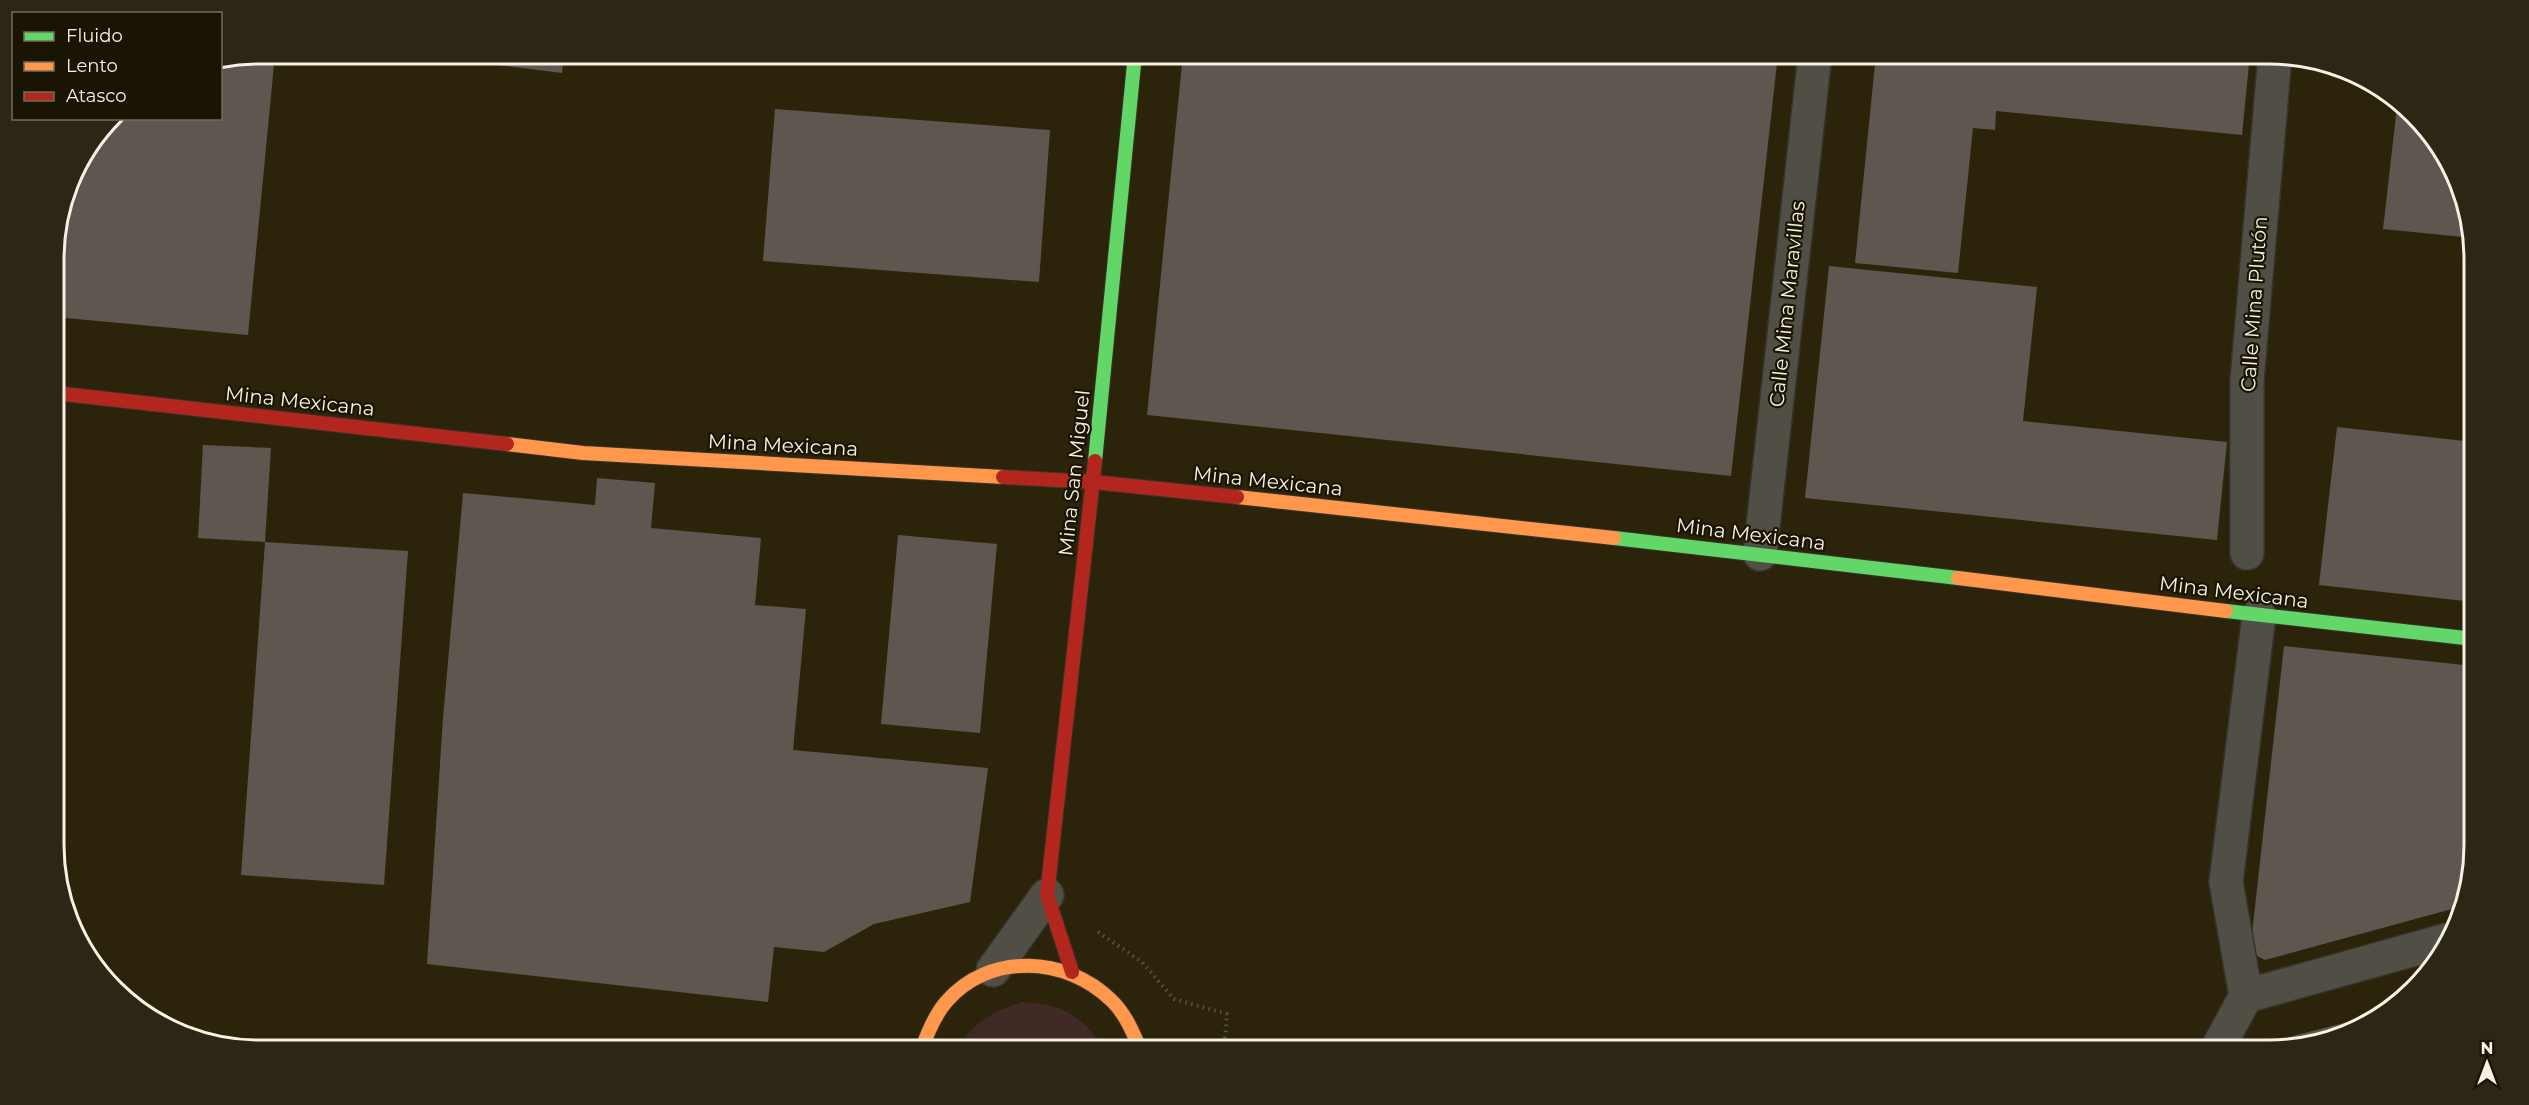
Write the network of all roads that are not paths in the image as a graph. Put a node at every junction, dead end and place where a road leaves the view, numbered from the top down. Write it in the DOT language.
graph roads {
  1 [pos="1814,64"];
  2 [pos="2274,64"];
  3 [pos="1134,65"];
  4 [pos="65,394"];
  5 [pos="1093,482"];
  6 [pos="1760,554"];
  7 [pos="2247,554"];
  8 [pos="2259,615"];
  9 [pos="2464,638"];
  10 [pos="1047,895"];
  11 [pos="2438,942"];
  12 [pos="993,970"];
  13 [pos="1072,972"];
  14 [pos="2246,996"];
  15 [pos="925,1040"];
  16 [pos="1138,1040"];
  17 [pos="2222,1040"];
  1 -- 6 [label="street, Calle Mina Maravillas"];
  2 -- 7 [label="street, Calle Mina Plutón"];
  3 -- 5 [label="street, Mina San Miguel"];
  4 -- 5 [label="street, Mina Mexicana"];
  5 -- 6 [label="street, Mina Mexicana"];
  5 -- 10 [label="street, Mina San Miguel"];
  6 -- 8 [label="street, Mina Mexicana"];
  8 -- 9 [label="street, Mina Mexicana"];
  8 -- 14 [label="street"];
  10 -- 12 [label="street"];
  10 -- 13 [label="street"];
  11 -- 14 [label="street"];
  12 -- 13 [label="street"];
  12 -- 15 [label="street"];
  13 -- 16 [label="street"];
  14 -- 17 [label="street"];
}
